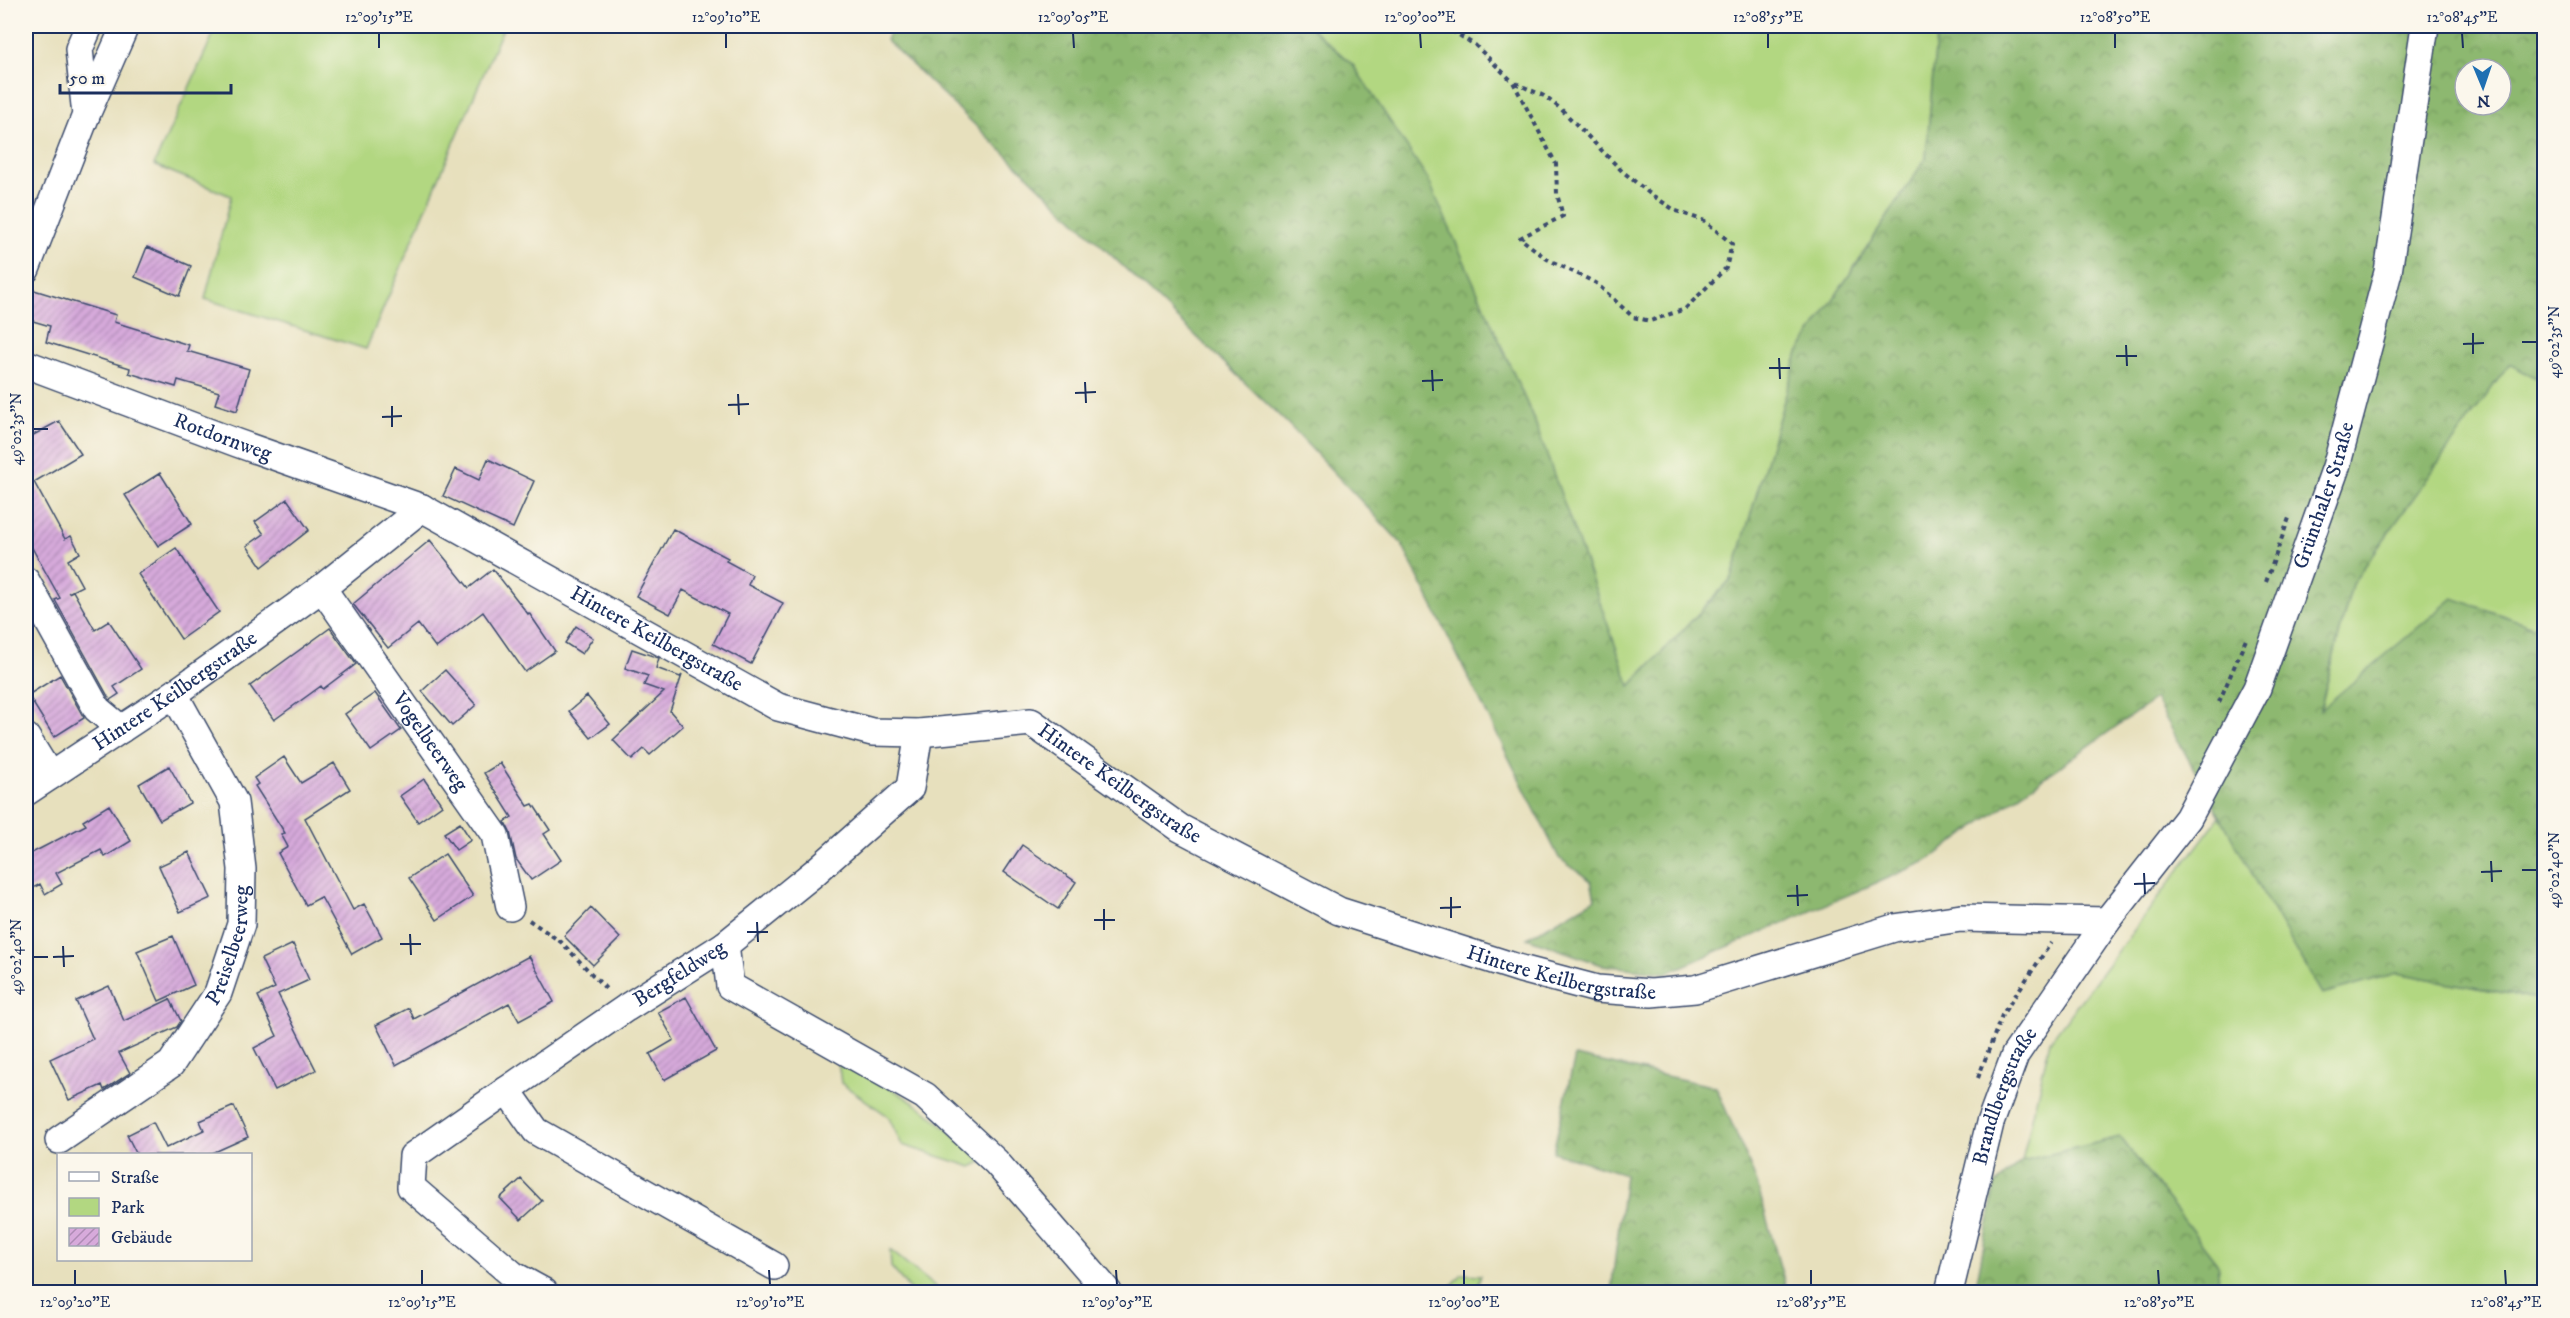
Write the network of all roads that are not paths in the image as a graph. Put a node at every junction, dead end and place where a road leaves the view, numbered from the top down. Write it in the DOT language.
graph roads {
  1 [pos="89,26"];
  2 [pos="125,26"];
  3 [pos="2425,26"];
  4 [pos="86,116"];
  5 [pos="26,269"];
  6 [pos="26,364"];
  7 [pos="422,508"];
  8 [pos="26,581"];
  9 [pos="322,588"];
  10 [pos="174,694"];
  11 [pos="121,729"];
  12 [pos="918,733"];
  13 [pos="26,737"];
  14 [pos="50,776"];
  15 [pos="26,792"];
  16 [pos="510,907"];
  17 [pos="2107,921"];
  18 [pos="725,945"];
  19 [pos="507,1090"];
  20 [pos="59,1140"];
  21 [pos="774,1266"];
  22 [pos="544,1293"];
  23 [pos="1108,1293"];
  24 [pos="1949,1293"];
  1 -- 4 [label="street"];
  2 -- 4 [label="street"];
  3 -- 17 [label="street, Grünthaler Straße"];
  4 -- 5 [label="street"];
  6 -- 7 [label="street, Rotdornweg"];
  7 -- 9 [label="street, Hintere Keilbergstraße"];
  7 -- 12 [label="street, Hintere Keilbergstraße"];
  8 -- 11 [label="street"];
  9 -- 10 [label="street, Hintere Keilbergstraße"];
  9 -- 16 [label="street, Vogelbeerweg"];
  10 -- 11 [label="street, Hintere Keilbergstraße"];
  10 -- 20 [label="street, Preiselbeerweg"];
  11 -- 14 [label="street, Hintere Keilbergstraße"];
  12 -- 17 [label="street, Hintere Keilbergstraße"];
  12 -- 18 [label="street, Bergfeldweg"];
  13 -- 14 [label="street"];
  14 -- 15 [label="street, Hintere Keilbergstraße"];
  17 -- 24 [label="street, Brandlbergstraße"];
  18 -- 19 [label="street, Bergfeldweg"];
  18 -- 23 [label="street"];
  19 -- 21 [label="street"];
  19 -- 22 [label="street, Bergfeldweg"];
}
